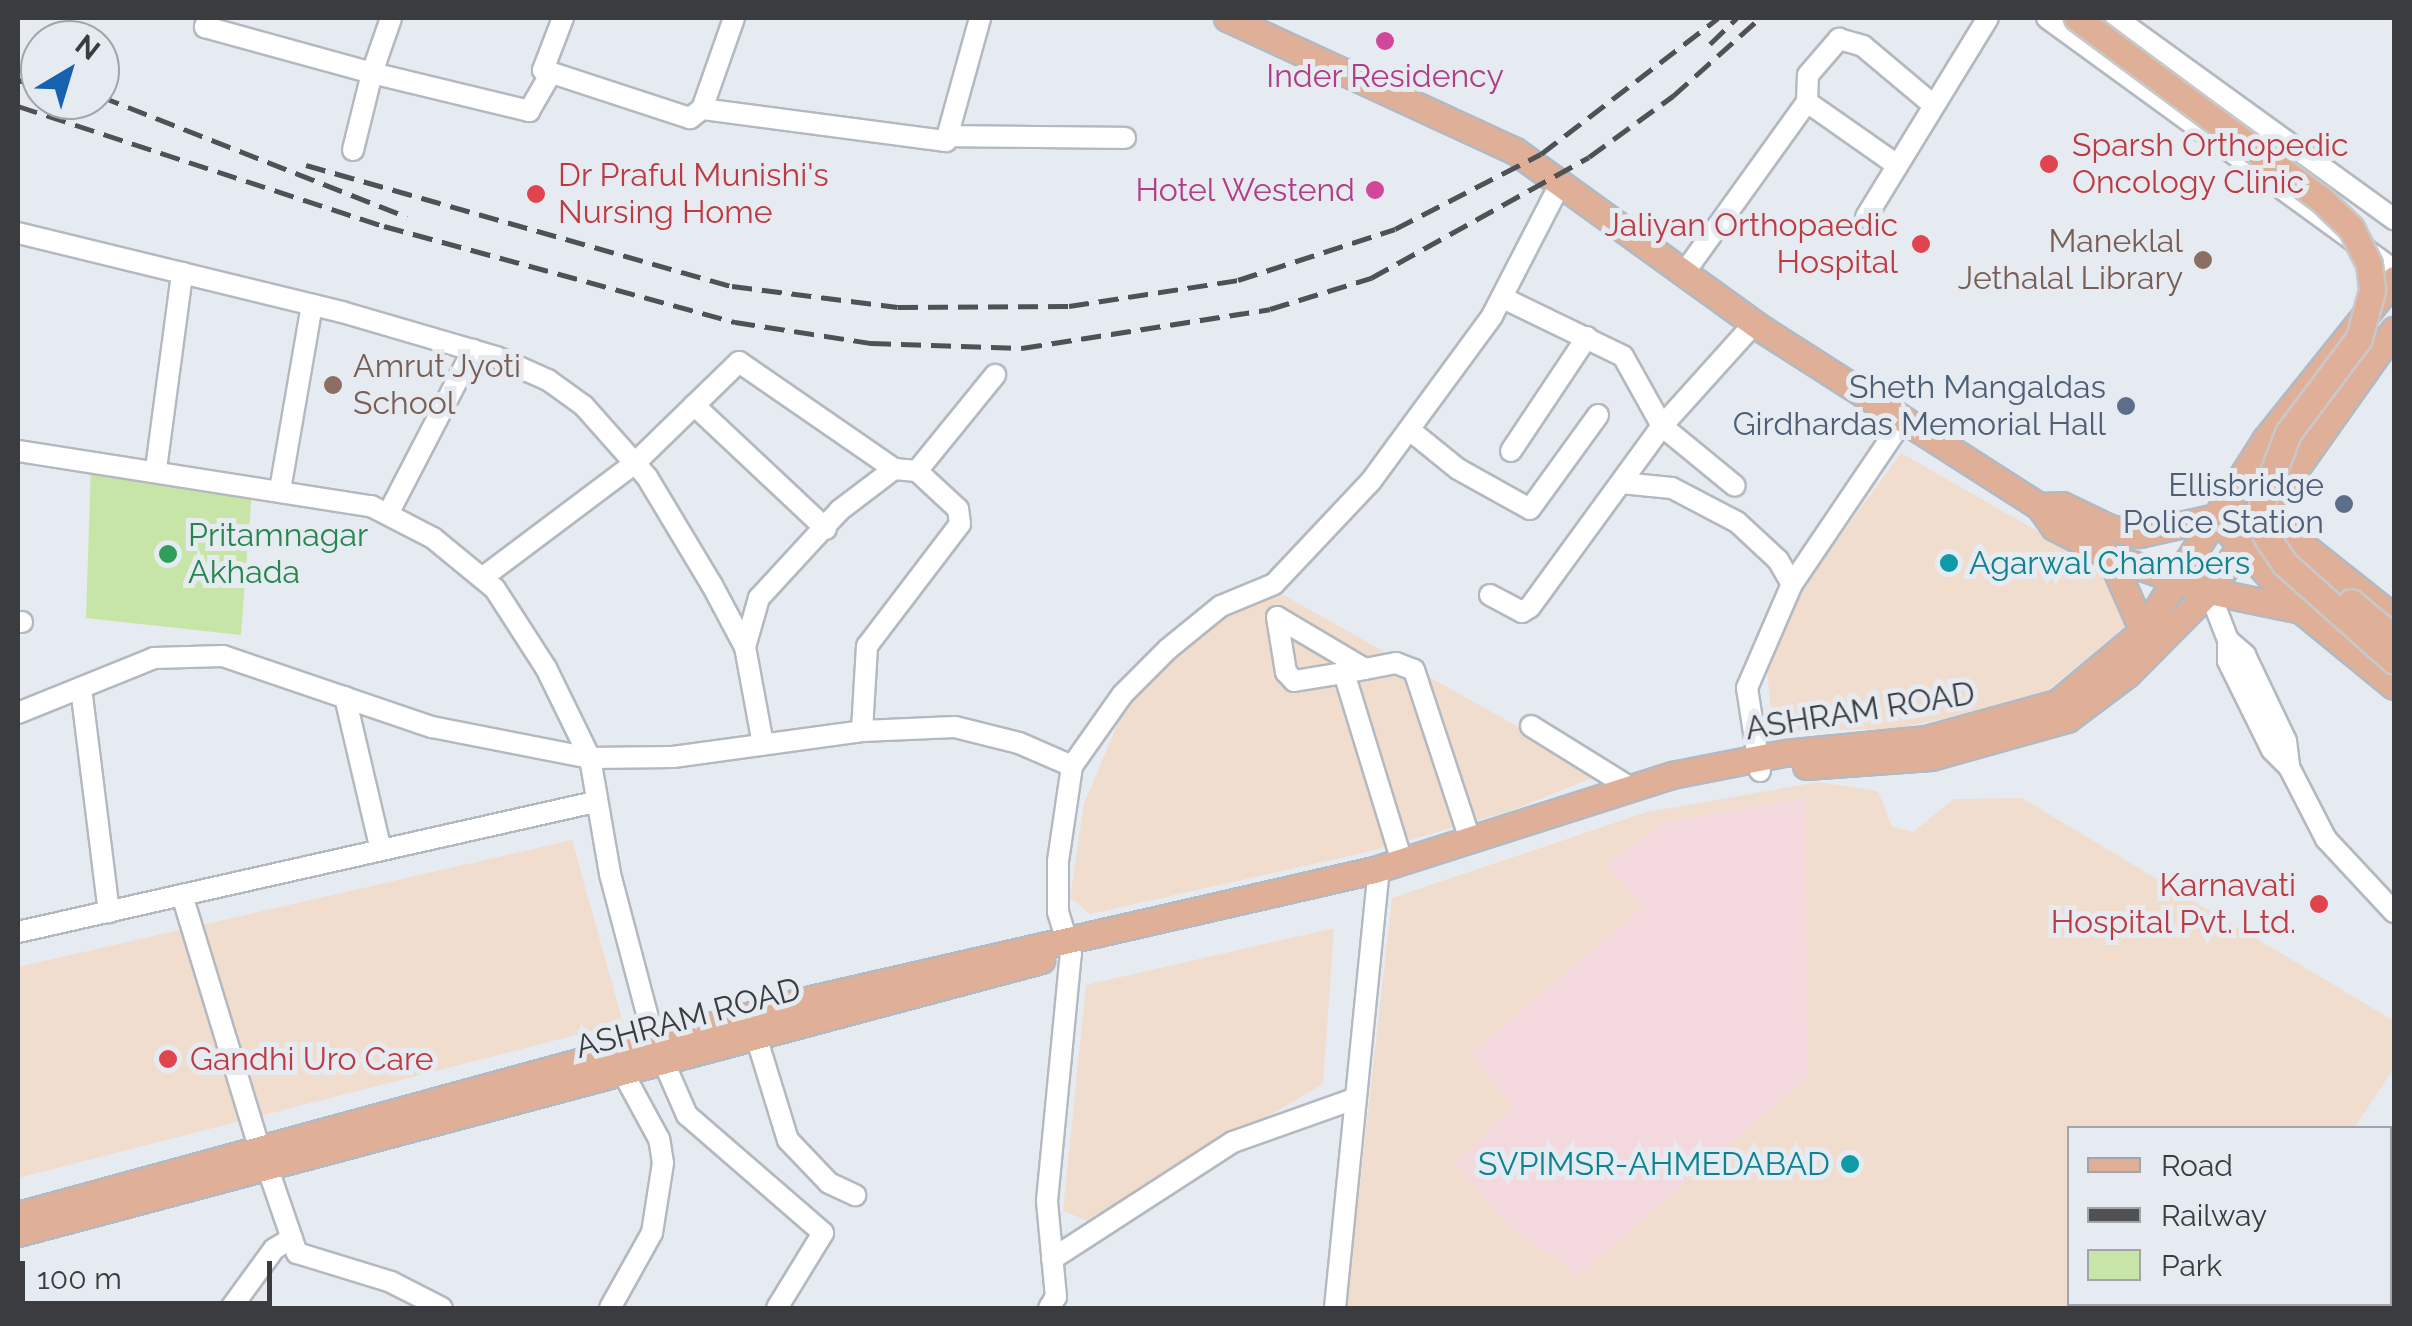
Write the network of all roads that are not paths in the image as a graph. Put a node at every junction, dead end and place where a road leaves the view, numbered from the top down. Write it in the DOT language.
graph roads {
  1 [pos="208,18"];
  2 [pos="391,18"];
  3 [pos="562,18"];
  4 [pos="734,18"];
  5 [pos="980,18"];
  6 [pos="1227,18"];
  7 [pos="1988,18"];
  8 [pos="2047,18"];
  9 [pos="2078,18"];
  10 [pos="2102,18"];
  11 [pos="2116,18"];
  12 [pos="1270,24"];
  13 [pos="372,72"];
  14 [pos="551,73"];
  15 [pos="1807,102"];
  16 [pos="1932,104"];
  17 [pos="702,108"];
  18 [pos="947,136"];
  19 [pos="1124,138"];
  20 [pos="352,150"];
  21 [pos="1897,165"];
  22 [pos="1560,184"];
  23 [pos="1866,218"];
  24 [pos="2394,219"];
  25 [pos="18,233"];
  26 [pos="2394,270"];
  27 [pos="182,273"];
  28 [pos="1684,273"];
  29 [pos="2394,279"];
  30 [pos="1502,298"];
  31 [pos="312,304"];
  32 [pos="1754,324"];
  33 [pos="2394,330"];
  34 [pos="1588,337"];
  35 [pos="473,350"];
  36 [pos="994,375"];
  37 [pos="694,406"];
  38 [pos="1598,416"];
  39 [pos="1903,420"];
  40 [pos="1662,426"];
  41 [pos="1411,431"];
  42 [pos="18,451"];
  43 [pos="1511,451"];
  44 [pos="635,463"];
  45 [pos="156,469"];
  46 [pos="894,469"];
  47 [pos="917,471"];
  48 [pos="1621,483"];
  49 [pos="1735,486"];
  50 [pos="280,490"];
  51 [pos="2040,506"];
  52 [pos="388,514"];
  53 [pos="2216,517"];
  54 [pos="2267,518"];
  55 [pos="826,530"];
  56 [pos="2244,548"];
  57 [pos="2110,556"];
  58 [pos="2179,577"];
  59 [pos="482,578"];
  60 [pos="1792,584"];
  61 [pos="2209,591"];
  62 [pos="1490,595"];
  63 [pos="2301,610"];
  64 [pos="2394,618"];
  65 [pos="2143,631"];
  66 [pos="2394,638"];
  67 [pos="745,647"];
  68 [pos="2394,661"];
  69 [pos="1365,669"];
  70 [pos="1344,673"];
  71 [pos="2394,686"];
  72 [pos="81,688"];
  73 [pos="345,698"];
  74 [pos="18,713"];
  75 [pos="1532,726"];
  76 [pos="862,731"];
  77 [pos="762,744"];
  78 [pos="590,758"];
  79 [pos="1760,765"];
  80 [pos="1072,766"];
  81 [pos="1631,788"];
  82 [pos="595,802"];
  83 [pos="1470,839"];
  84 [pos="380,850"];
  85 [pos="1387,871"];
  86 [pos="182,895"];
  87 [pos="110,912"];
  88 [pos="2394,912"];
  89 [pos="18,932"];
  90 [pos="1068,946"];
  91 [pos="755,1034"];
  92 [pos="657,1049"];
  93 [pos="621,1070"];
  94 [pos="1354,1099"];
  95 [pos="264,1161"];
  96 [pos="855,1195"];
  97 [pos="18,1215"];
  98 [pos="18,1234"];
  99 [pos="292,1238"];
  100 [pos="1052,1259"];
  101 [pos="230,1308"];
  102 [pos="442,1308"];
  103 [pos="610,1308"];
  104 [pos="777,1308"];
  105 [pos="1050,1308"];
  106 [pos="1335,1308"];
  1 -- 13 [label="street"];
  2 -- 13 [label="street"];
  3 -- 14 [label="street"];
  4 -- 17 [label="street"];
  5 -- 18 [label="street"];
  6 -- 12 [label="main road"];
  7 -- 16 [label="street"];
  8 -- 26 [label="street"];
  9 -- 68 [label="main road, bridge"];
  10 -- 66 [label="main road, bridge"];
  11 -- 24 [label="street"];
  12 -- 22 [label="main road"];
  13 -- 14 [label="street"];
  13 -- 20 [label="street"];
  14 -- 17 [label="street"];
  15 -- 16 [label="street"];
  15 -- 21 [label="street"];
  15 -- 28 [label="street"];
  16 -- 21 [label="street"];
  17 -- 18 [label="street"];
  18 -- 19 [label="street"];
  21 -- 23 [label="street"];
  22 -- 28 [label="main road"];
  22 -- 30 [label="street"];
  25 -- 27 [label="street"];
  27 -- 31 [label="street"];
  27 -- 45 [label="street"];
  28 -- 32 [label="main road"];
  29 -- 53 [label="main road, ASHRAM ROAD"];
  30 -- 34 [label="street"];
  30 -- 41 [label="street"];
  31 -- 35 [label="street"];
  31 -- 50 [label="street"];
  32 -- 39 [label="main road"];
  32 -- 40 [label="street"];
  33 -- 54 [label="main road, ASHRAM ROAD"];
  34 -- 40 [label="street"];
  34 -- 43 [label="street"];
  35 -- 44 [label="street"];
  35 -- 52 [label="street"];
  36 -- 47 [label="street"];
  37 -- 44 [label="street"];
  37 -- 46 [label="street"];
  37 -- 55 [label="street"];
  38 -- 41 [label="street"];
  39 -- 51 [label="main road"];
  39 -- 60 [label="street"];
  40 -- 48 [label="street"];
  40 -- 49 [label="street"];
  41 -- 80 [label="street"];
  42 -- 45 [label="street"];
  44 -- 59 [label="street"];
  44 -- 67 [label="street"];
  45 -- 50 [label="street"];
  46 -- 47 [label="street"];
  46 -- 55 [label="street"];
  47 -- 76 [label="street"];
  48 -- 60 [label="street"];
  48 -- 62 [label="street"];
  50 -- 52 [label="street"];
  51 -- 53 [label="main road"];
  51 -- 57 [label="main road"];
  52 -- 59 [label="street"];
  53 -- 54 [label="main road"];
  53 -- 56 [label="main road"];
  53 -- 58 [label="main road, ASHRAM ROAD"];
  54 -- 56 [label="main road, ASHRAM ROAD"];
  54 -- 64 [label="main road"];
  55 -- 67 [label="street"];
  56 -- 61 [label="main road, ASHRAM ROAD"];
  56 -- 63 [label="main road"];
  57 -- 58 [label="main road"];
  57 -- 65 [label="main road"];
  58 -- 61 [label="main road"];
  58 -- 65 [label="main road, ASHRAM ROAD"];
  59 -- 78 [label="street"];
  60 -- 79 [label="street"];
  61 -- 63 [label="main road"];
  61 -- 79 [label="main road, ASHRAM ROAD"];
  61 -- 88 [label="street"];
  63 -- 71 [label="main road"];
  65 -- 79 [label="main road, ASHRAM ROAD"];
  67 -- 77 [label="street"];
  69 -- 70 [label="street"];
  69 -- 70 [label="street"];
  69 -- 83 [label="street"];
  70 -- 85 [label="street"];
  72 -- 73 [label="street"];
  72 -- 74 [label="street"];
  72 -- 87 [label="street"];
  73 -- 78 [label="street"];
  73 -- 84 [label="street"];
  75 -- 81 [label="street"];
  76 -- 77 [label="street"];
  76 -- 80 [label="street"];
  77 -- 78 [label="street"];
  78 -- 82 [label="street"];
  79 -- 81 [label="main road, ASHRAM ROAD"];
  79 -- 85 [label="main road, ASHRAM ROAD"];
  80 -- 90 [label="street"];
  81 -- 83 [label="main road, ASHRAM ROAD"];
  82 -- 84 [label="street"];
  82 -- 92 [label="street"];
  83 -- 85 [label="main road, ASHRAM ROAD"];
  84 -- 86 [label="street"];
  85 -- 90 [label="main road, ASHRAM ROAD"];
  85 -- 94 [label="street"];
  86 -- 87 [label="street"];
  86 -- 95 [label="street"];
  87 -- 89 [label="street"];
  90 -- 91 [label="main road, ASHRAM ROAD"];
  90 -- 92 [label="main road, ASHRAM ROAD"];
  90 -- 100 [label="street"];
  91 -- 92 [label="main road, ASHRAM ROAD"];
  91 -- 96 [label="street"];
  92 -- 93 [label="main road, ASHRAM ROAD"];
  92 -- 95 [label="main road, ASHRAM ROAD"];
  92 -- 104 [label="street"];
  93 -- 95 [label="main road, ASHRAM ROAD"];
  93 -- 103 [label="street"];
  94 -- 100 [label="street"];
  94 -- 106 [label="street"];
  95 -- 97 [label="main road, ASHRAM ROAD"];
  95 -- 98 [label="main road, ASHRAM ROAD"];
  95 -- 99 [label="street"];
  99 -- 101 [label="street"];
  99 -- 102 [label="street"];
  100 -- 105 [label="street"];
}
